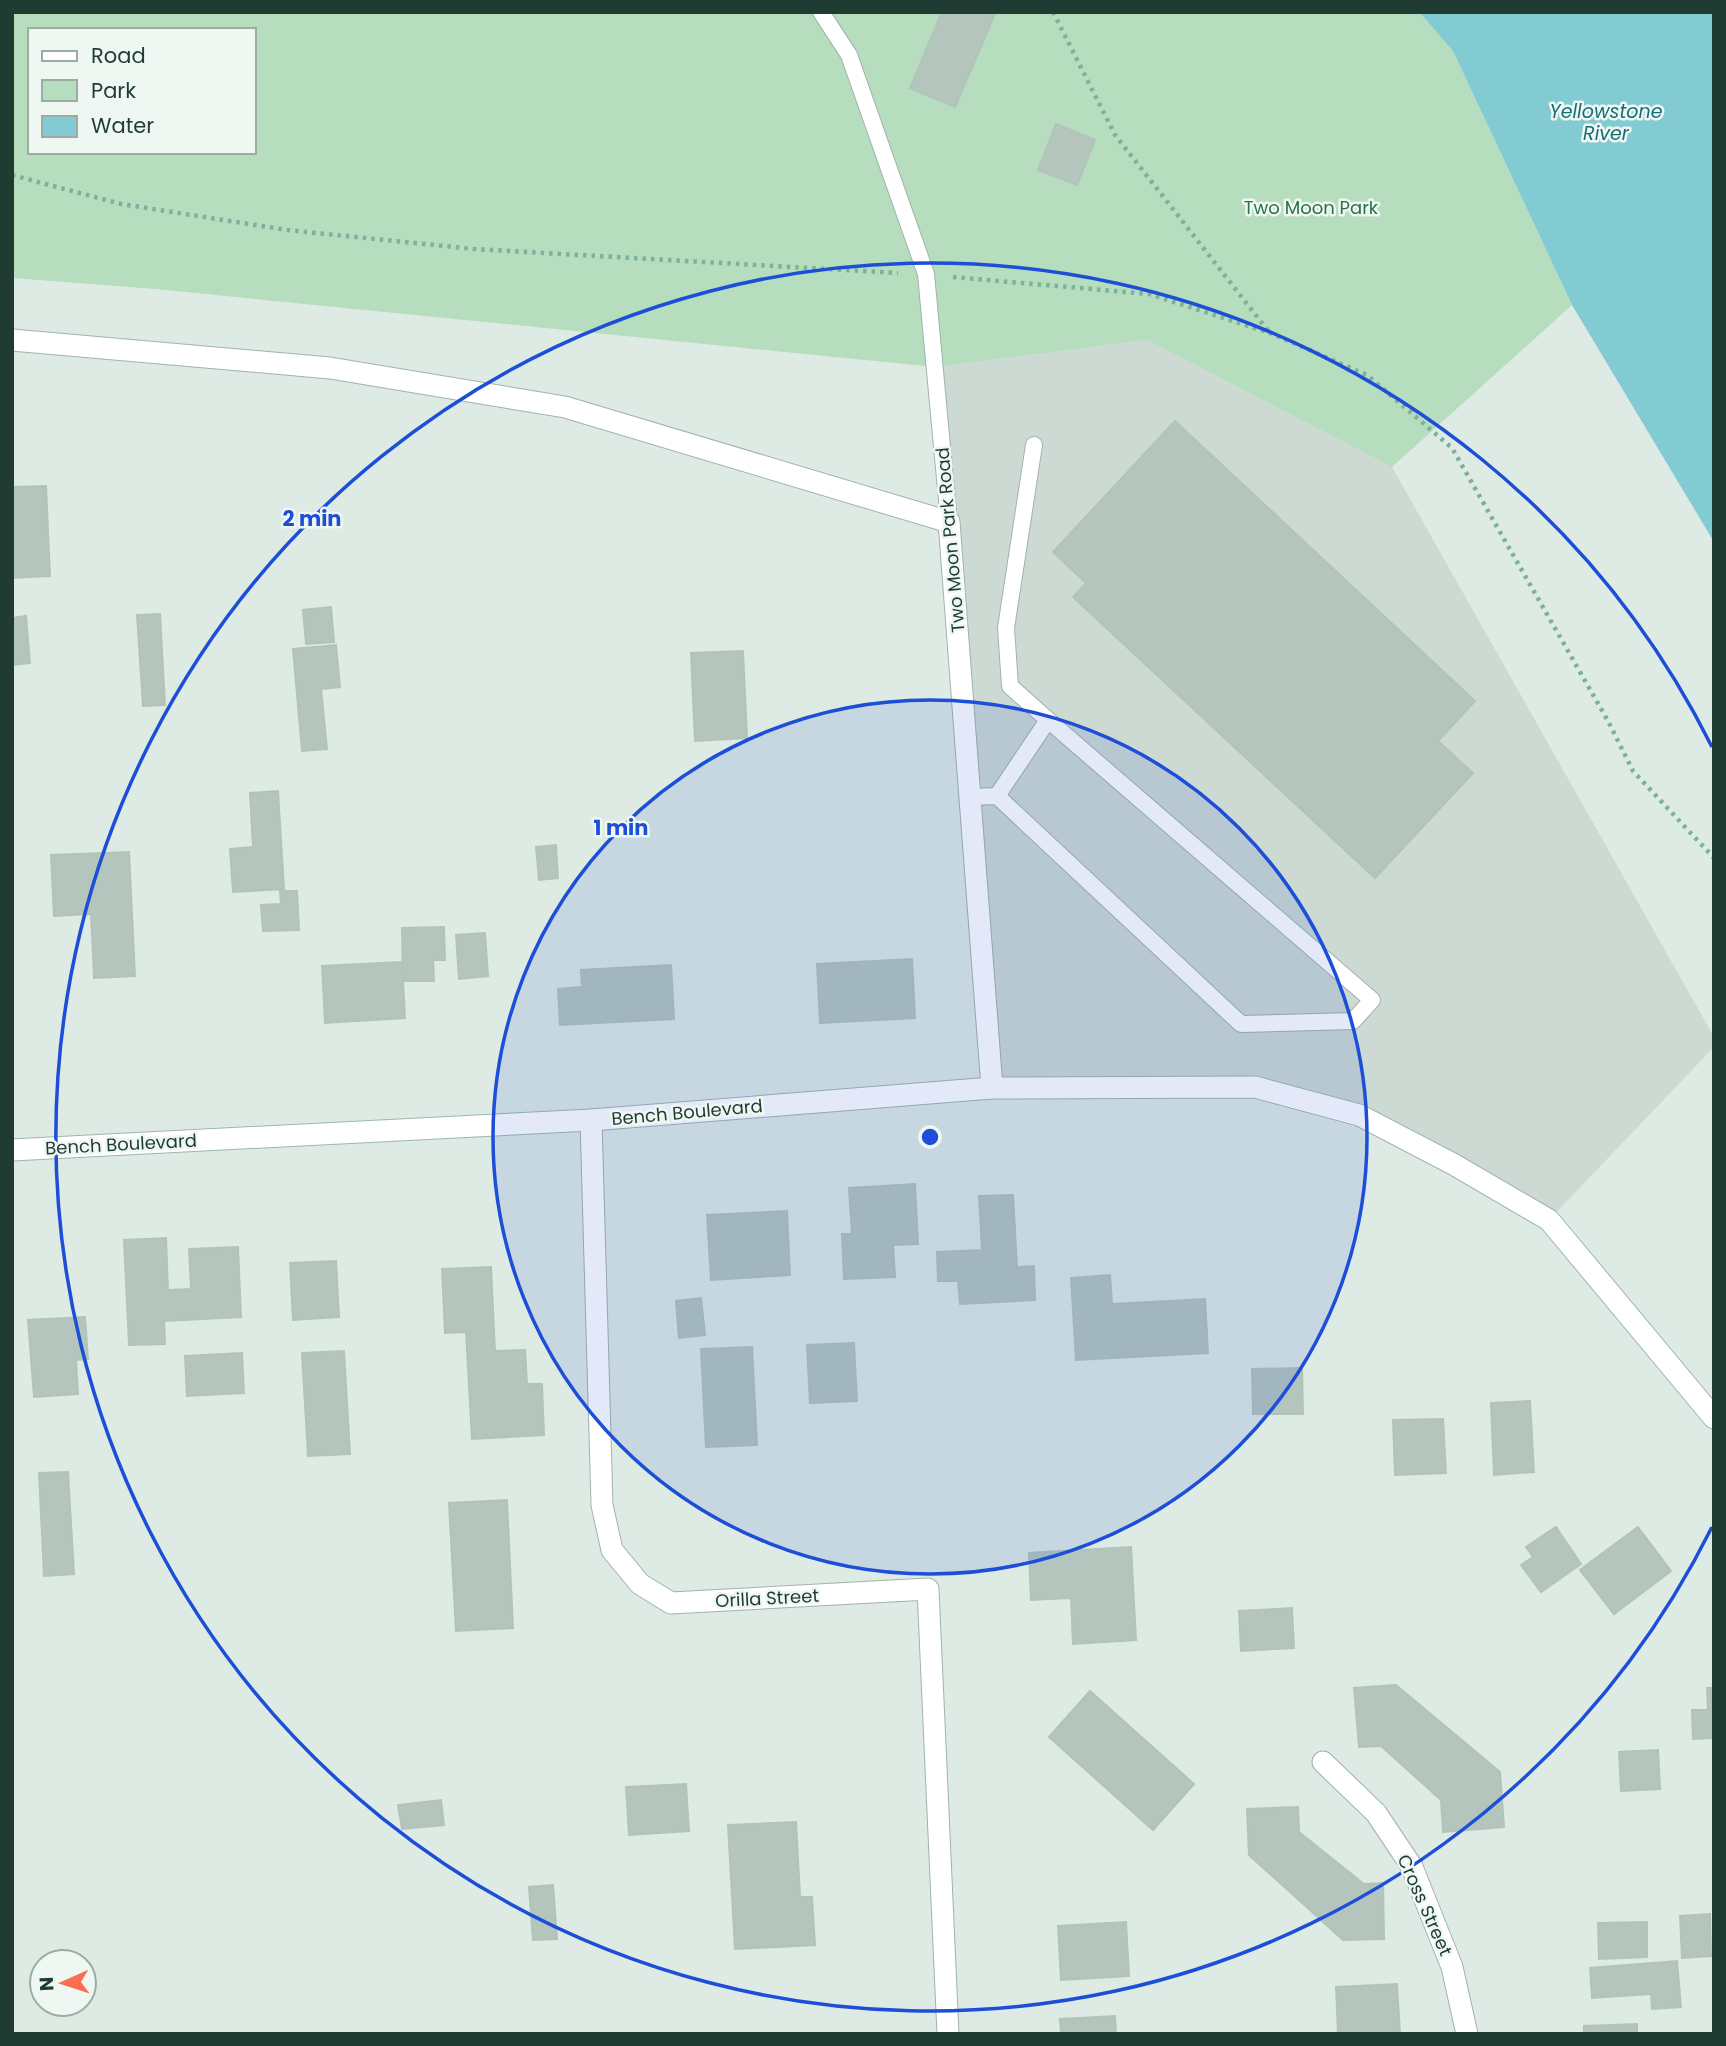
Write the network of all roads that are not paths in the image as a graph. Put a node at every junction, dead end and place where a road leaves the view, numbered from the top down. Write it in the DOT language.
graph roads {
  1 [pos="821,12"];
  2 [pos="12,340"];
  3 [pos="1034,445"];
  4 [pos="949,522"];
  5 [pos="1048,720"];
  6 [pos="997,796"];
  7 [pos="970,797"];
  8 [pos="992,1088"];
  9 [pos="591,1120"];
  10 [pos="12,1150"];
  11 [pos="1714,1418"];
  12 [pos="1324,1762"];
  13 [pos="948,2034"];
  14 [pos="1466,2034"];
  1 -- 4 [label="lane, Two Moon Park Road"];
  2 -- 4 [label="street"];
  3 -- 5 [label="lane"];
  4 -- 7 [label="street, Two Moon Park Road"];
  5 -- 6 [label="lane"];
  5 -- 6 [label="lane"];
  6 -- 7 [label="lane"];
  7 -- 8 [label="street, Two Moon Park Road"];
  8 -- 9 [label="street, Bench Boulevard"];
  8 -- 11 [label="street, Bench Boulevard"];
  9 -- 10 [label="street, Bench Boulevard"];
  9 -- 13 [label="street, Orilla Street"];
  12 -- 14 [label="street, Cross Street"];
}
